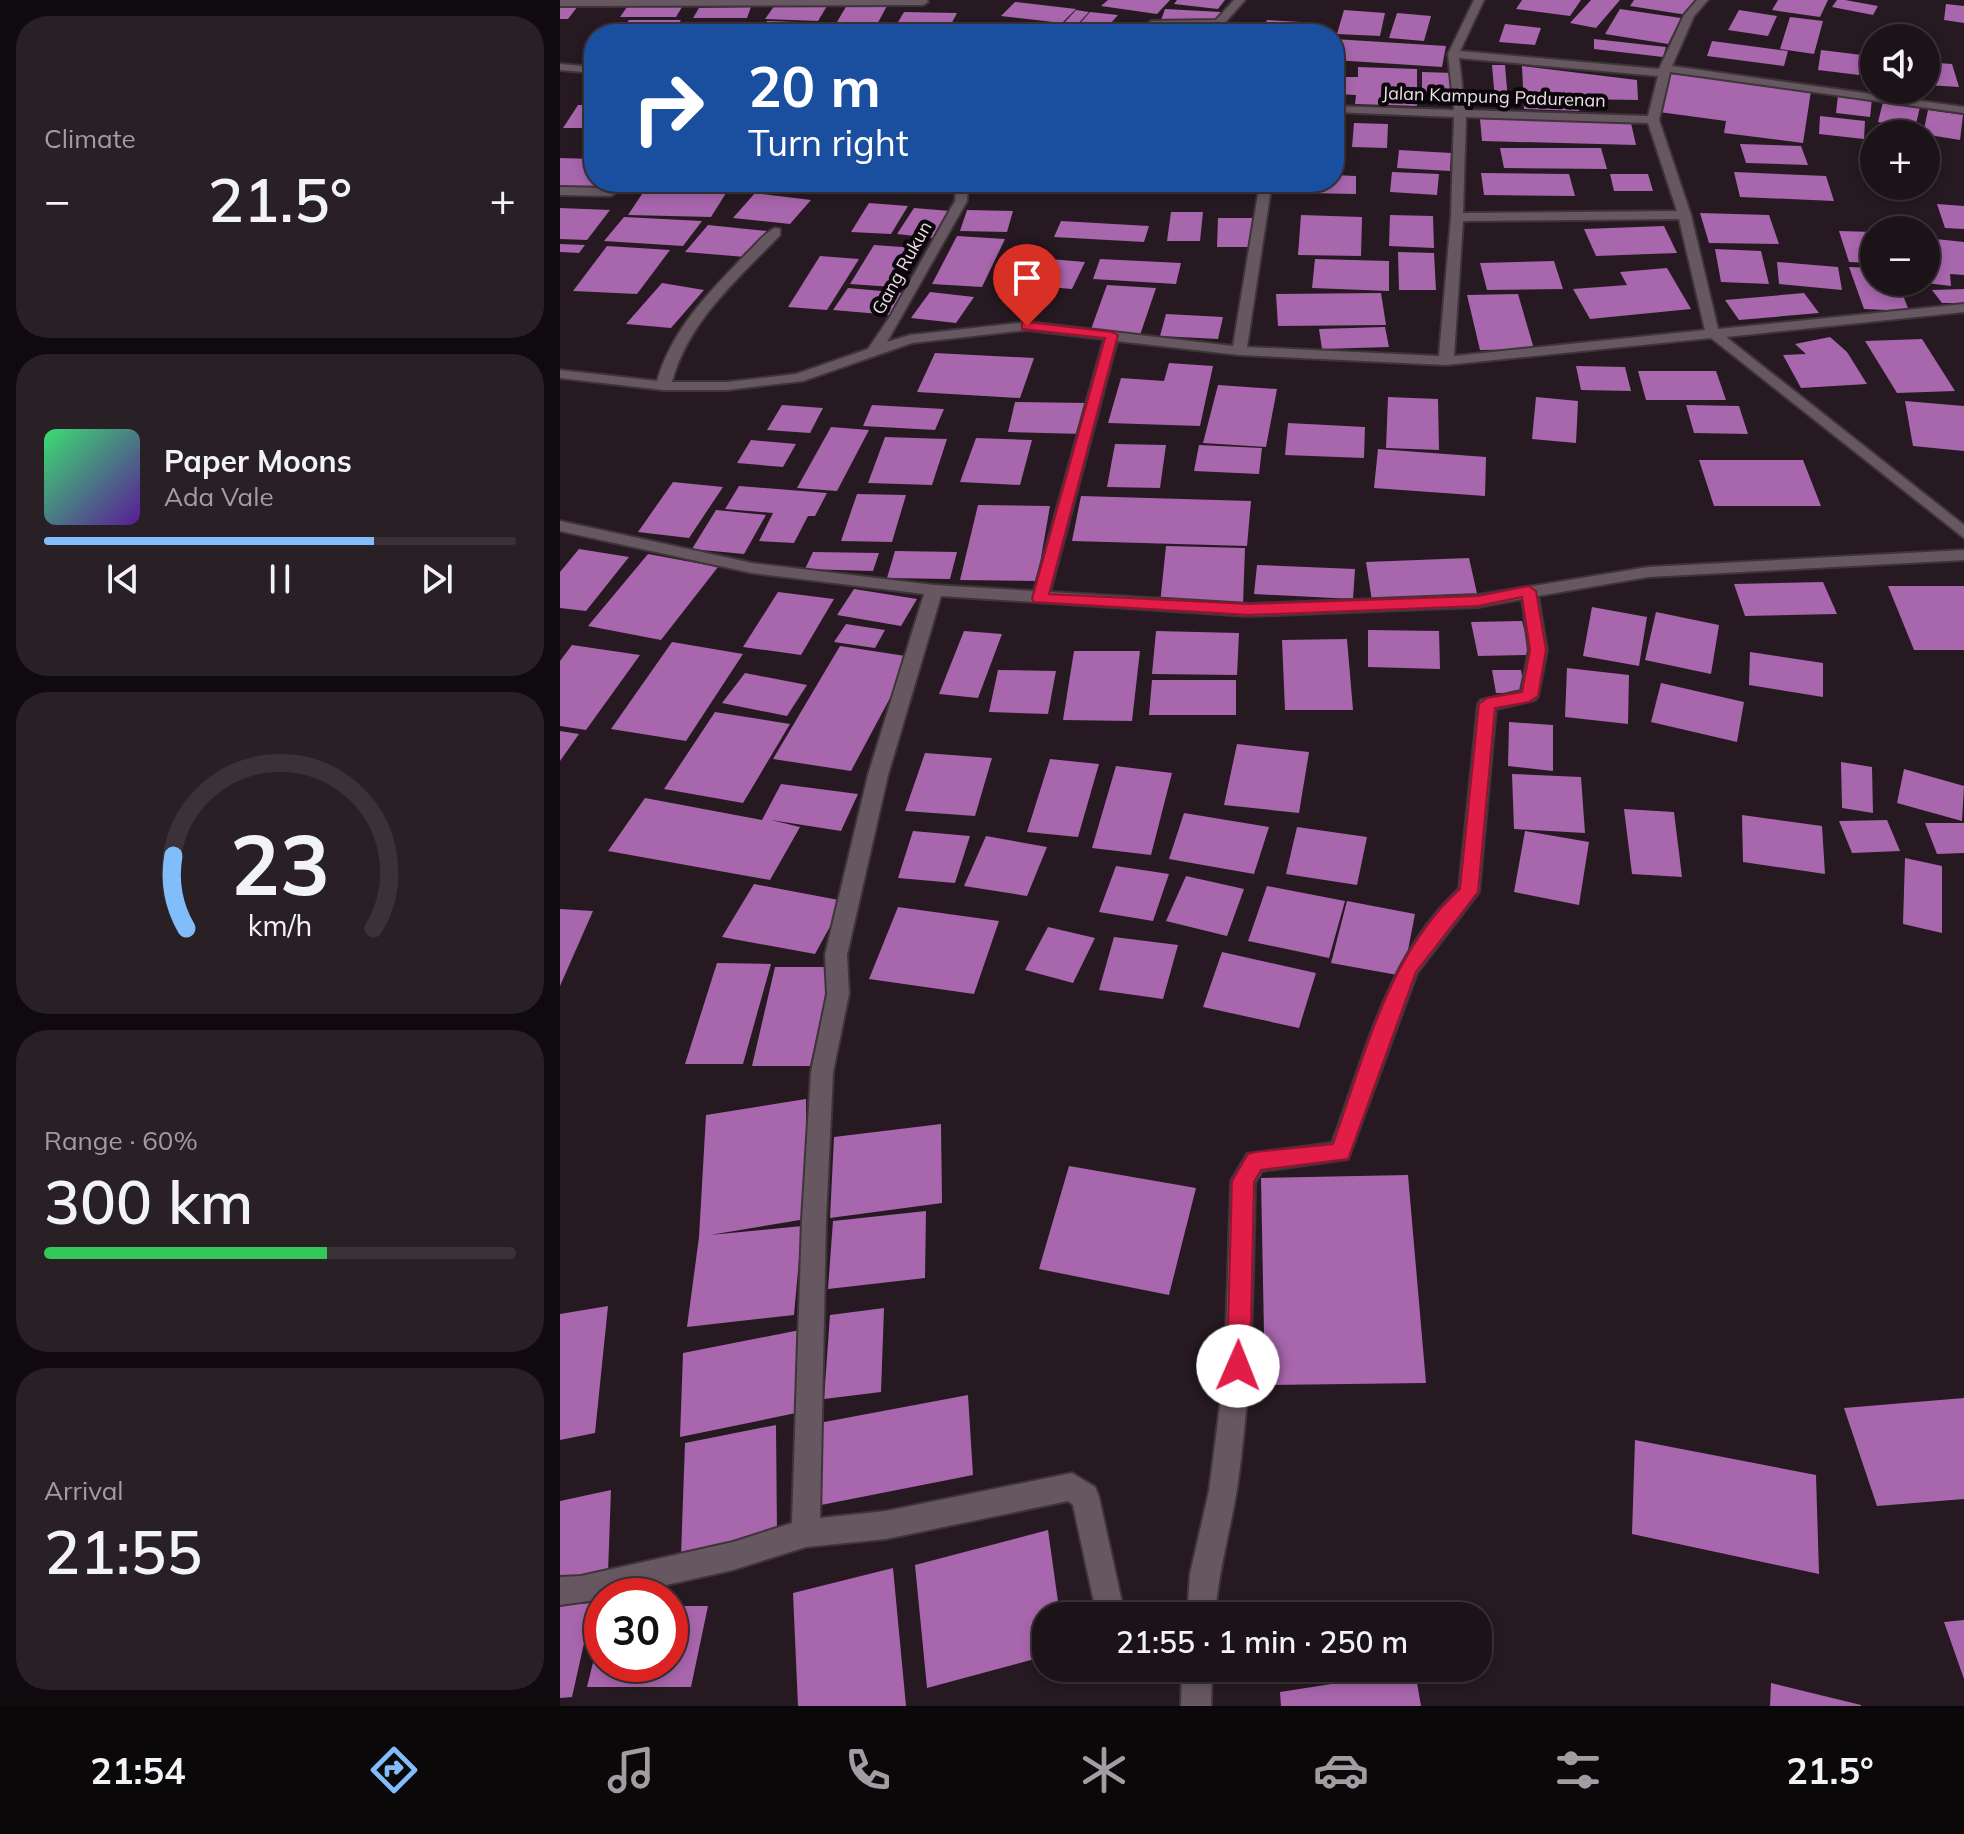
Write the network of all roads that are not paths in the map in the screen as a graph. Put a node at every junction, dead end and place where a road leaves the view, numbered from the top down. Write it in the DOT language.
graph roads {
  1 [pos="1240,0"];
  2 [pos="1479,0"];
  3 [pos="1703,0"];
  4 [pos="923,2"];
  5 [pos="560,3"];
  6 [pos="1151,24"];
  7 [pos="1453,54"];
  8 [pos="560,67"];
  9 [pos="584,69"];
  10 [pos="1665,70"];
  11 [pos="1344,109"];
  12 [pos="1964,110"];
  13 [pos="1460,114"];
  14 [pos="1653,120"];
  15 [pos="560,191"];
  16 [pos="584,191"];
  17 [pos="961,192"];
  18 [pos="1264,192"];
  19 [pos="1685,215"];
  20 [pos="1457,217"];
  21 [pos="775,232"];
  22 [pos="1964,308"];
  23 [pos="1712,332"];
  24 [pos="1112,335"];
  25 [pos="874,351"];
  26 [pos="1239,351"];
  27 [pos="1446,361"];
  28 [pos="560,374"];
  29 [pos="576,378"];
  30 [pos="663,386"];
  31 [pos="560,393"];
  32 [pos="1957,518"];
  33 [pos="560,526"];
  34 [pos="1964,533"];
  35 [pos="1964,555"];
  36 [pos="934,590"];
  37 [pos="1529,591"];
  38 [pos="1040,599"];
  39 [pos="806,1533"];
  40 [pos="560,1591"];
  41 [pos="1108,1602"];
  42 [pos="1202,1602"];
  43 [pos="1197,1682"];
  44 [pos="1196,1706"];
  1 -- 6 [label="street"];
  2 -- 7 [label="street"];
  3 -- 10 [label="street"];
  4 -- 5 [label="street"];
  7 -- 10 [label="street"];
  7 -- 13 [label="street"];
  8 -- 9 [label="street"];
  10 -- 12 [label="street"];
  10 -- 14 [label="street"];
  11 -- 13 [label="street, Jalan Kampung Padurenan"];
  13 -- 14 [label="street, Jalan Kampung Padurenan"];
  13 -- 20 [label="street"];
  14 -- 19 [label="street"];
  15 -- 16 [label="street"];
  17 -- 25 [label="street, Gang Rukun"];
  18 -- 26 [label="street"];
  19 -- 20 [label="street"];
  19 -- 23 [label="street"];
  20 -- 27 [label="street"];
  21 -- 30 [label="street"];
  22 -- 23 [label="street"];
  23 -- 27 [label="street"];
  23 -- 32 [label="street"];
  24 -- 25 [label="street"];
  24 -- 26 [label="street"];
  24 -- 38 [label="street"];
  25 -- 30 [label="street"];
  26 -- 27 [label="street"];
  28 -- 29 [label="street"];
  29 -- 30 [label="street"];
  29 -- 31 [label="street"];
  32 -- 34 [label="street"];
  33 -- 36 [label="street"];
  35 -- 37 [label="street"];
  36 -- 38 [label="street"];
  36 -- 39 [label="street"];
  37 -- 38 [label="street"];
  37 -- 42 [label="street"];
  39 -- 40 [label="street"];
  39 -- 41 [label="street"];
  43 -- 44 [label="street"];
}
